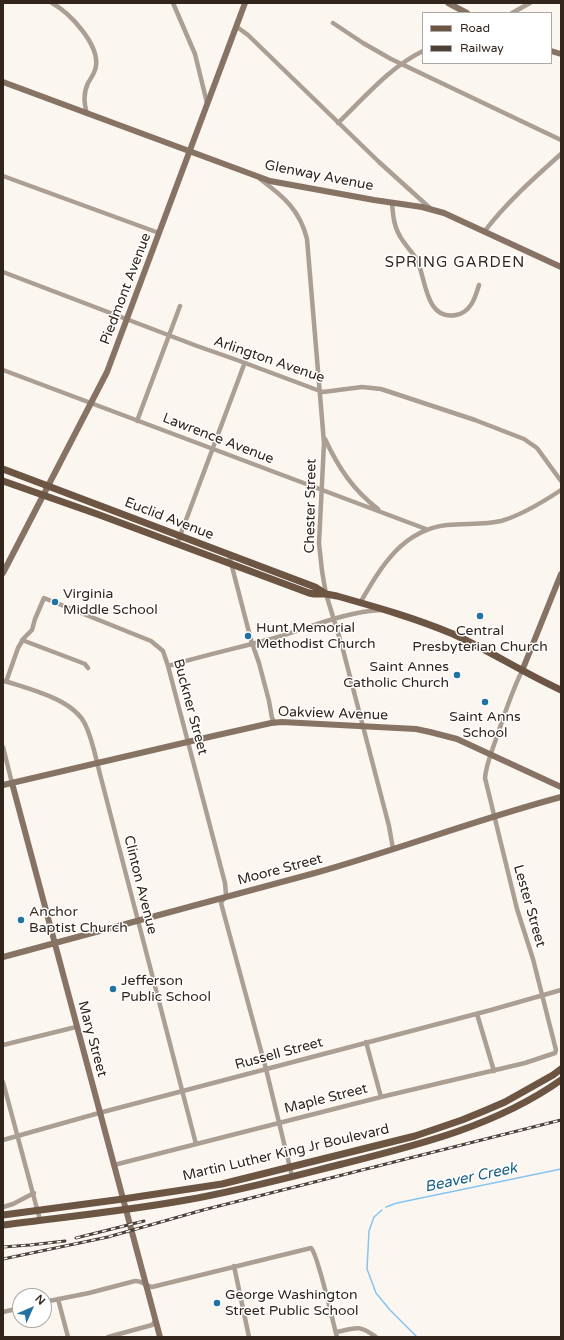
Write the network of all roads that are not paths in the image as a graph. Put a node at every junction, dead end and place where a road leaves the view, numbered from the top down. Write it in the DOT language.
graph roads {
  1 [pos="52,3"];
  2 [pos="173,3"];
  3 [pos="245,3"];
  4 [pos="448,3"];
  5 [pos="530,3"];
  6 [pos="464,12"];
  7 [pos="514,12"];
  8 [pos="333,23"];
  9 [pos="237,26"];
  10 [pos="422,52"];
  11 [pos="401,64"];
  12 [pos="3,82"];
  13 [pos="208,105"];
  14 [pos="87,114"];
  15 [pos="338,123"];
  16 [pos="561,140"];
  17 [pos="190,152"];
  18 [pos="561,154"];
  19 [pos="3,176"];
  20 [pos="255,176"];
  21 [pos="392,202"];
  22 [pos="432,209"];
  23 [pos="484,232"];
  24 [pos="159,233"];
  25 [pos="561,267"];
  26 [pos="3,272"];
  27 [pos="479,286"];
  28 [pos="180,306"];
  29 [pos="127,319"];
  30 [pos="169,336"];
  31 [pos="245,362"];
  32 [pos="3,370"];
  33 [pos="320,391"];
  34 [pos="91,403"];
  35 [pos="137,421"];
  36 [pos="323,436"];
  37 [pos="213,448"];
  38 [pos="3,469"];
  39 [pos="3,481"];
  40 [pos="561,481"];
  41 [pos="48,486"];
  42 [pos="322,490"];
  43 [pos="561,490"];
  44 [pos="43,496"];
  45 [pos="386,513"];
  46 [pos="136,520"];
  47 [pos="132,528"];
  48 [pos="426,530"];
  49 [pos="178,540"];
  50 [pos="229,555"];
  51 [pos="231,564"];
  52 [pos="3,573"];
  53 [pos="561,574"];
  54 [pos="276,577"];
  55 [pos="326,594"];
  56 [pos="360,603"];
  57 [pos="388,610"];
  58 [pos="333,620"];
  59 [pos="22,640"];
  60 [pos="252,643"];
  61 [pos="168,666"];
  62 [pos="88,668"];
  63 [pos="522,671"];
  64 [pos="4,681"];
  65 [pos="561,690"];
  66 [pos="275,723"];
  67 [pos="363,726"];
  68 [pos="188,742"];
  69 [pos="3,748"];
  70 [pos="491,754"];
  71 [pos="97,763"];
  72 [pos="12,783"];
  73 [pos="3,785"];
  74 [pos="561,787"];
  75 [pos="561,796"];
  76 [pos="494,816"];
  77 [pos="394,849"];
  78 [pos="225,897"];
  79 [pos="138,920"];
  80 [pos="54,943"];
  81 [pos="3,956"];
  82 [pos="561,990"];
  83 [pos="542,996"];
  84 [pos="477,1014"];
  85 [pos="76,1027"];
  86 [pos="366,1042"];
  87 [pos="3,1045"];
  88 [pos="545,1058"];
  89 [pos="266,1069"];
  90 [pos="561,1069"];
  91 [pos="494,1071"];
  92 [pos="561,1080"];
  93 [pos="3,1082"];
  94 [pos="182,1091"];
  95 [pos="381,1096"];
  96 [pos="99,1113"];
  97 [pos="279,1122"];
  98 [pos="18,1136"];
  99 [pos="3,1140"];
  100 [pos="196,1144"];
  101 [pos="114,1165"];
  102 [pos="290,1167"];
  103 [pos="292,1176"];
  104 [pos="34,1193"];
  105 [pos="123,1200"];
  106 [pos="3,1207"];
  107 [pos="125,1209"];
  108 [pos="38,1211"];
  109 [pos="3,1215"];
  110 [pos="40,1220"];
  111 [pos="3,1225"];
  112 [pos="234,1266"];
  113 [pos="145,1284"];
  114 [pos="58,1299"];
  115 [pos="52,1300"];
  116 [pos="155,1321"];
  117 [pos="336,1335"];
  118 [pos="68,1337"];
  119 [pos="108,1337"];
  120 [pos="160,1337"];
  121 [pos="249,1337"];
  122 [pos="376,1337"];
  1 -- 14 [label="street"];
  2 -- 13 [label="street"];
  3 -- 9 [label="street, Piedmont Avenue"];
  4 -- 6 [label="street"];
  5 -- 7 [label="street"];
  8 -- 11 [label="street"];
  9 -- 13 [label="street, Piedmont Avenue"];
  9 -- 15 [label="street"];
  10 -- 11 [label="street"];
  11 -- 15 [label="street"];
  11 -- 16 [label="street"];
  12 -- 14 [label="street, Glenway Avenue"];
  13 -- 17 [label="street, Piedmont Avenue"];
  14 -- 17 [label="street, Glenway Avenue"];
  15 -- 22 [label="street"];
  17 -- 20 [label="street, Glenway Avenue"];
  17 -- 24 [label="street, Piedmont Avenue"];
  18 -- 23 [label="street"];
  19 -- 24 [label="street"];
  20 -- 21 [label="street, Glenway Avenue"];
  20 -- 33 [label="street, Chester Street"];
  21 -- 22 [label="street, Glenway Avenue"];
  21 -- 27 [label="street"];
  22 -- 23 [label="street, Glenway Avenue"];
  23 -- 25 [label="street, Glenway Avenue"];
  24 -- 29 [label="street, Piedmont Avenue"];
  26 -- 29 [label="street, Arlington Avenue"];
  28 -- 30 [label="street"];
  29 -- 30 [label="street, Arlington Avenue"];
  29 -- 34 [label="street, Piedmont Avenue"];
  30 -- 31 [label="street, Arlington Avenue"];
  30 -- 35 [label="street"];
  31 -- 33 [label="street, Arlington Avenue"];
  31 -- 37 [label="street"];
  32 -- 34 [label="street, Lawrence Avenue"];
  33 -- 36 [label="street, Chester Street"];
  33 -- 40 [label="street, Arlington Avenue"];
  34 -- 35 [label="street, Lawrence Avenue"];
  34 -- 41 [label="street, Piedmont Avenue"];
  35 -- 37 [label="street, Lawrence Avenue"];
  36 -- 42 [label="street, Chester Street"];
  36 -- 45 [label="street"];
  37 -- 42 [label="street, Lawrence Avenue"];
  37 -- 49 [label="street"];
  38 -- 41 [label="main road, Euclid Avenue"];
  39 -- 44 [label="main road, Euclid Avenue"];
  41 -- 44 [label="street, Piedmont Avenue"];
  41 -- 46 [label="main road, Euclid Avenue"];
  42 -- 45 [label="street, Lawrence Avenue"];
  42 -- 55 [label="street, Chester Street"];
  43 -- 48 [label="street"];
  44 -- 47 [label="main road, Euclid Avenue"];
  44 -- 52 [label="street, Piedmont Avenue"];
  45 -- 48 [label="street, Lawrence Avenue"];
  46 -- 47 [label="street"];
  46 -- 49 [label="main road, Euclid Avenue"];
  47 -- 49 [label="main road, Euclid Avenue"];
  48 -- 56 [label="street"];
  49 -- 50 [label="main road, Euclid Avenue"];
  49 -- 51 [label="main road, Euclid Avenue"];
  50 -- 51 [label="street"];
  50 -- 54 [label="main road, Euclid Avenue"];
  51 -- 54 [label="main road, Euclid Avenue"];
  51 -- 60 [label="street"];
  53 -- 63 [label="street"];
  54 -- 55 [label="main road, Euclid Avenue"];
  55 -- 56 [label="main road, Euclid Avenue"];
  55 -- 58 [label="street, Chester Street"];
  56 -- 57 [label="main road, Euclid Avenue"];
  57 -- 58 [label="street"];
  57 -- 63 [label="main road, Euclid Avenue"];
  58 -- 60 [label="street"];
  58 -- 67 [label="street, Chester Street"];
  59 -- 61 [label="street, Buckner Street"];
  59 -- 62 [label="street"];
  59 -- 64 [label="street"];
  60 -- 61 [label="street"];
  60 -- 66 [label="street"];
  61 -- 68 [label="street, Buckner Street"];
  63 -- 65 [label="main road, Euclid Avenue"];
  63 -- 70 [label="street, Lester Street"];
  64 -- 71 [label="street, Clinton Avenue"];
  66 -- 67 [label="street, Oakview Avenue"];
  66 -- 68 [label="street, Oakview Avenue"];
  67 -- 70 [label="street, Oakview Avenue"];
  67 -- 77 [label="street, Chester Street"];
  68 -- 71 [label="street, Oakview Avenue"];
  68 -- 78 [label="street, Buckner Street"];
  69 -- 72 [label="street, Mary Street"];
  70 -- 74 [label="street, Oakview Avenue"];
  70 -- 76 [label="street, Lester Street"];
  71 -- 72 [label="street, Oakview Avenue"];
  71 -- 79 [label="street, Clinton Avenue"];
  72 -- 73 [label="street, Oakview Avenue"];
  72 -- 80 [label="street, Mary Street"];
  75 -- 76 [label="street, Moore Street"];
  76 -- 77 [label="street, Moore Street"];
  76 -- 83 [label="street, Lester Street"];
  77 -- 78 [label="street, Moore Street"];
  78 -- 79 [label="street, Moore Street"];
  78 -- 89 [label="street, Buckner Street"];
  79 -- 80 [label="street, Moore Street"];
  79 -- 94 [label="street, Clinton Avenue"];
  80 -- 81 [label="street, Moore Street"];
  80 -- 85 [label="street, Mary Street"];
  82 -- 83 [label="street, Russell Street"];
  83 -- 84 [label="street, Russell Street"];
  83 -- 88 [label="street, Lester Street"];
  84 -- 86 [label="street, Russell Street"];
  84 -- 91 [label="street"];
  85 -- 87 [label="street"];
  85 -- 96 [label="street, Mary Street"];
  86 -- 89 [label="street, Russell Street"];
  86 -- 95 [label="street"];
  88 -- 91 [label="street, Maple Street"];
  89 -- 94 [label="street, Russell Street"];
  89 -- 97 [label="street, Buckner Street"];
  90 -- 102 [label="main road, Martin Luther King Jr Boulevard"];
  91 -- 95 [label="street, Maple Street"];
  92 -- 103 [label="main road, Martin Luther King Jr Boulevard"];
  93 -- 98 [label="street"];
  94 -- 96 [label="street, Russell Street"];
  94 -- 100 [label="street, Clinton Avenue"];
  95 -- 97 [label="street, Maple Street"];
  96 -- 98 [label="street, Russell Street"];
  96 -- 101 [label="street, Mary Street"];
  97 -- 100 [label="street, Maple Street"];
  97 -- 102 [label="street, Buckner Street"];
  98 -- 99 [label="street, Russell Street"];
  98 -- 104 [label="street"];
  100 -- 101 [label="street, Maple Street"];
  101 -- 105 [label="street, Mary Street"];
  102 -- 103 [label="street, Buckner Street"];
  102 -- 105 [label="main road, Martin Luther King Jr Boulevard"];
  103 -- 107 [label="main road, Martin Luther King Jr Boulevard"];
  104 -- 106 [label="street"];
  104 -- 108 [label="street"];
  105 -- 107 [label="street, Mary Street"];
  105 -- 108 [label="main road, Martin Luther King Jr Boulevard"];
  107 -- 110 [label="main road, Martin Luther King Jr Boulevard"];
  107 -- 113 [label="street, Mary Street"];
  108 -- 109 [label="main road, Martin Luther King Jr Boulevard"];
  108 -- 110 [label="street"];
  110 -- 111 [label="main road, Martin Luther King Jr Boulevard"];
  112 -- 113 [label="street"];
  112 -- 117 [label="street"];
  112 -- 121 [label="street"];
  113 -- 114 [label="street"];
  113 -- 116 [label="street, Mary Street"];
  114 -- 115 [label="street"];
  114 -- 118 [label="street"];
  116 -- 119 [label="street"];
  116 -- 120 [label="street, Mary Street"];
  117 -- 122 [label="street"];
}
